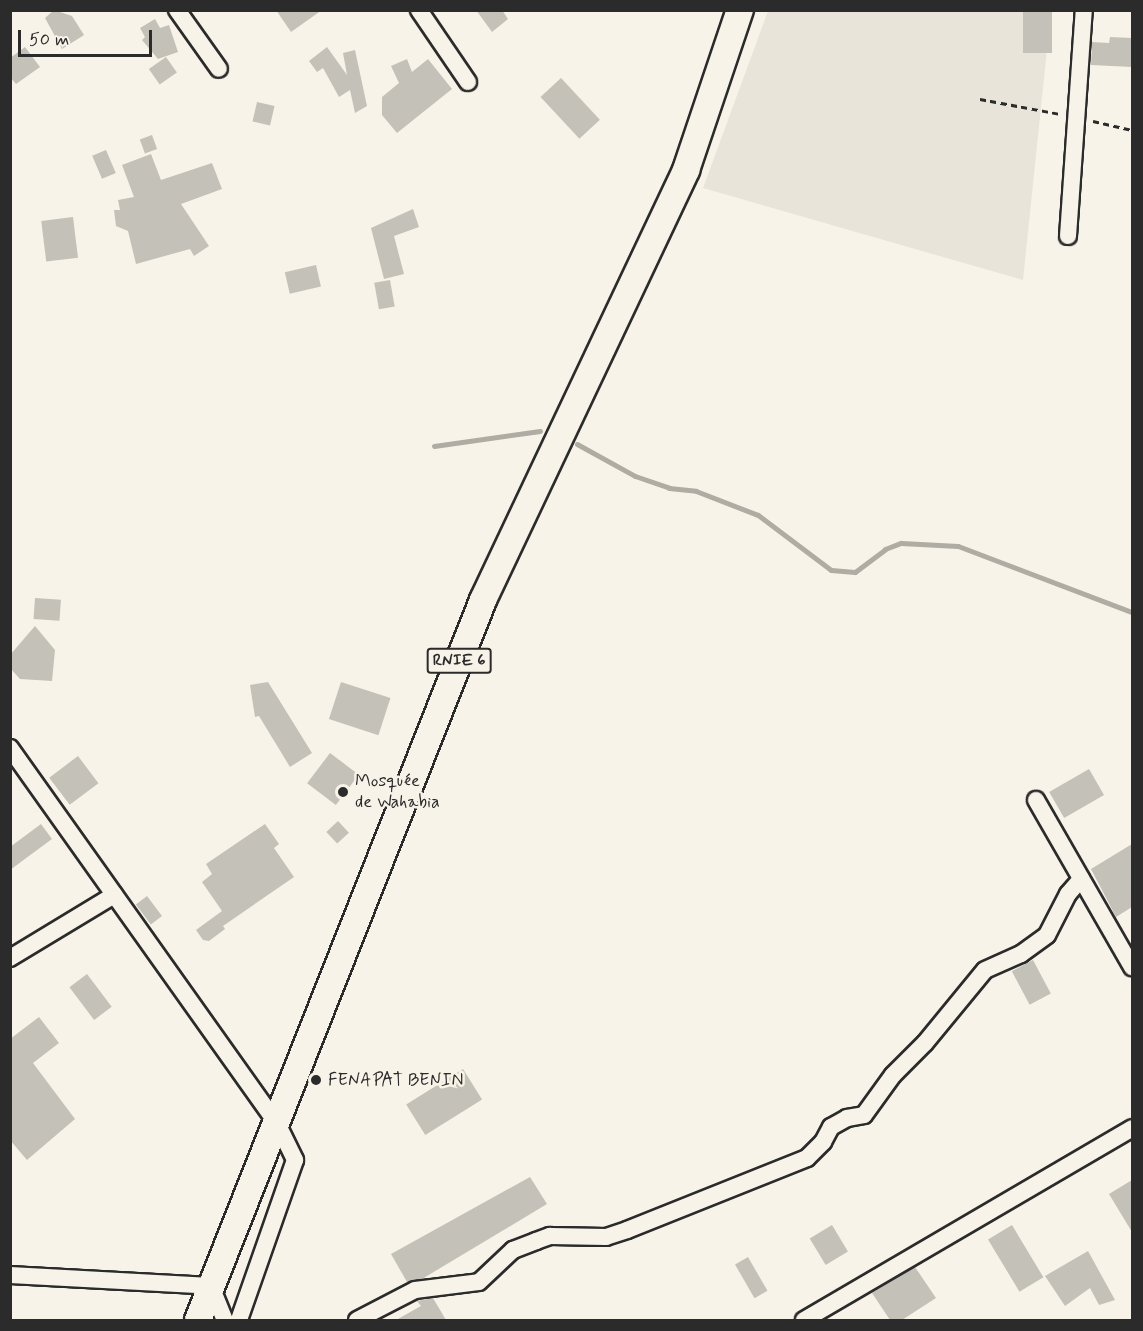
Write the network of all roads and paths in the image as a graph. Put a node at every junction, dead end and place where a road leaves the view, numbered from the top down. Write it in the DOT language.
graph roads {
  1 [pos="177,10"];
  2 [pos="419,10"];
  3 [pos="741,10"];
  4 [pos="1084,10"];
  5 [pos="219,69"];
  6 [pos="468,82"];
  7 [pos="980,99"];
  8 [pos="1076,117"];
  9 [pos="1132,130"];
  10 [pos="1068,236"];
  11 [pos="10,748"];
  12 [pos="1036,800"];
  13 [pos="1081,879"];
  14 [pos="114,896"];
  15 [pos="10,958"];
  16 [pos="1132,968"];
  17 [pos="278,1125"];
  18 [pos="1132,1128"];
  19 [pos="10,1275"];
  20 [pos="211,1286"];
  21 [pos="198,1320"];
  22 [pos="225,1320"];
  23 [pos="239,1320"];
  24 [pos="357,1320"];
  25 [pos="804,1320"];
  1 -- 5 [label="street"];
  2 -- 6 [label="street"];
  3 -- 17 [label="main road, RNIE 6"];
  4 -- 8 [label="street"];
  7 -- 8 [label="path"];
  8 -- 9 [label="path"];
  8 -- 10 [label="street"];
  11 -- 14 [label="street"];
  12 -- 13 [label="street"];
  13 -- 16 [label="street"];
  13 -- 24 [label="street"];
  14 -- 15 [label="street"];
  14 -- 17 [label="street"];
  17 -- 20 [label="main road, RNIE 6"];
  17 -- 23 [label="street"];
  18 -- 25 [label="street"];
  19 -- 20 [label="street"];
  20 -- 21 [label="main road, RNIE 6"];
  20 -- 22 [label="street"];
}
